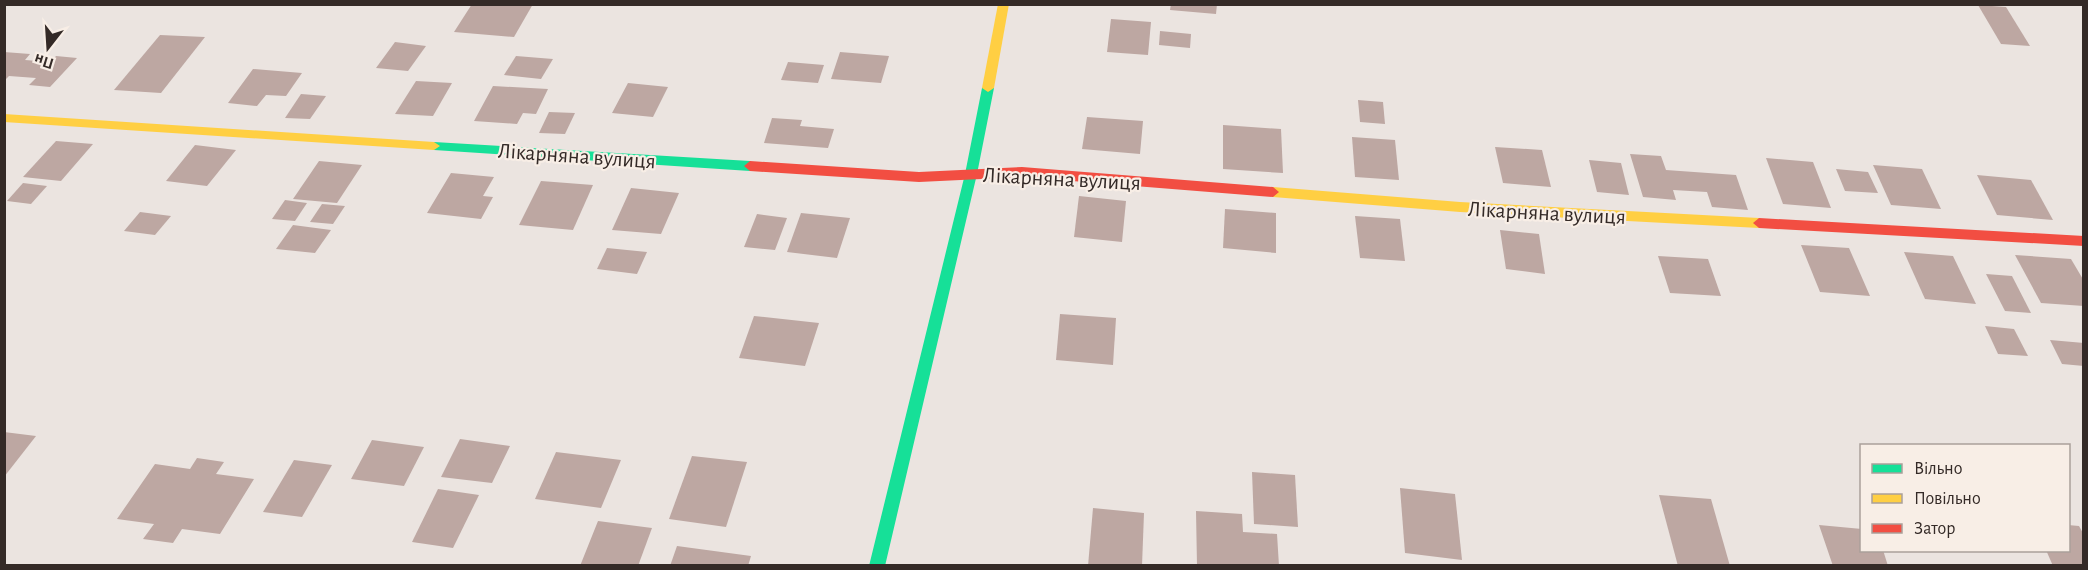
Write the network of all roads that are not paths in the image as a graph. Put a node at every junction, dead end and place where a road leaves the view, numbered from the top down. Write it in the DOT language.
graph roads {
  1 [pos="1004,4"];
  2 [pos="4,118"];
  3 [pos="971,174"];
  4 [pos="2084,241"];
  5 [pos="877,566"];
  1 -- 3 [label="street"];
  2 -- 3 [label="street, Лікарняна вулиця"];
  3 -- 4 [label="street, Лікарняна вулиця"];
  3 -- 5 [label="street"];
}
